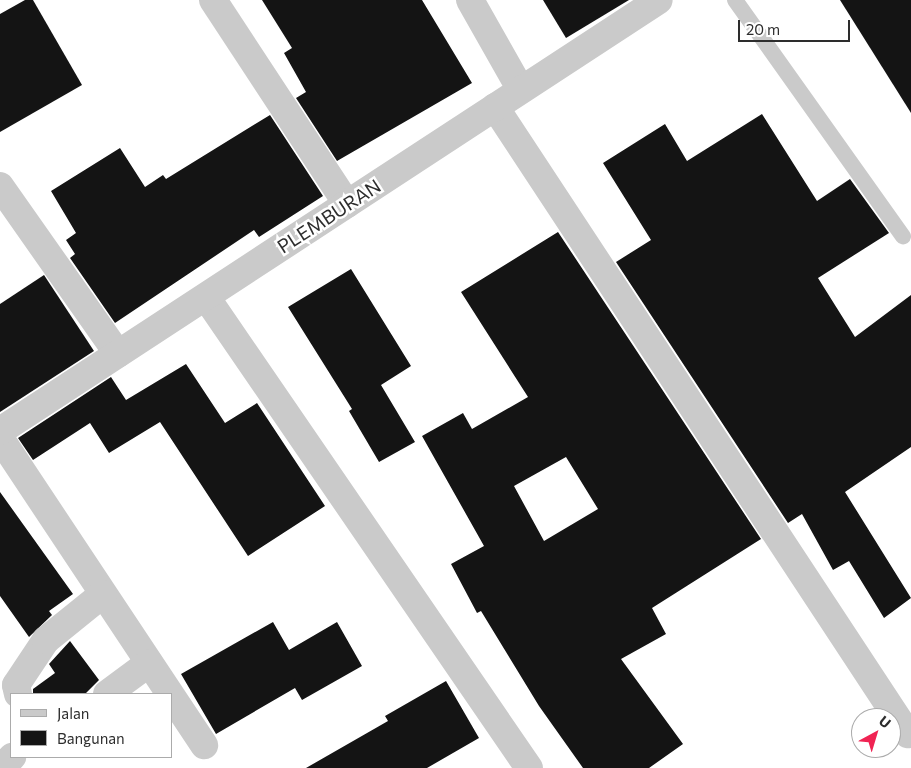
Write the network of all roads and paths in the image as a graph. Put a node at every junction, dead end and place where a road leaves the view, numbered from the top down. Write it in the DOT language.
graph roads {
  1 [pos="213,0"];
  2 [pos="470,0"];
  3 [pos="659,0"];
  4 [pos="735,0"];
  5 [pos="521,90"];
  6 [pos="495,107"];
  7 [pos="0,186"];
  8 [pos="347,204"];
  9 [pos="902,236"];
  10 [pos="206,297"];
  11 [pos="118,354"];
  12 [pos="0,431"];
  13 [pos="0,438"];
  14 [pos="103,594"];
  15 [pos="150,663"];
  16 [pos="18,693"];
  17 [pos="108,693"];
  18 [pos="170,693"];
  19 [pos="172,696"];
  20 [pos="908,734"];
  21 [pos="204,745"];
  22 [pos="11,758"];
  23 [pos="1,768"];
  24 [pos="529,768"];
  1 -- 8 [label="street"];
  2 -- 5 [label="street"];
  3 -- 5 [label="street, PLEMBURAN"];
  4 -- 9 [label="lane"];
  5 -- 6 [label="street, PLEMBURAN"];
  6 -- 8 [label="street, PLEMBURAN"];
  6 -- 20 [label="street"];
  7 -- 11 [label="street"];
  8 -- 10 [label="street, PLEMBURAN"];
  10 -- 11 [label="street, PLEMBURAN"];
  10 -- 24 [label="street"];
  11 -- 12 [label="street, PLEMBURAN"];
  13 -- 14 [label="street"];
  14 -- 15 [label="street"];
  14 -- 16 [label="street"];
  15 -- 17 [label="street"];
  15 -- 18 [label="street"];
  19 -- 21 [label="street"];
  22 -- 23 [label="street"];
}
